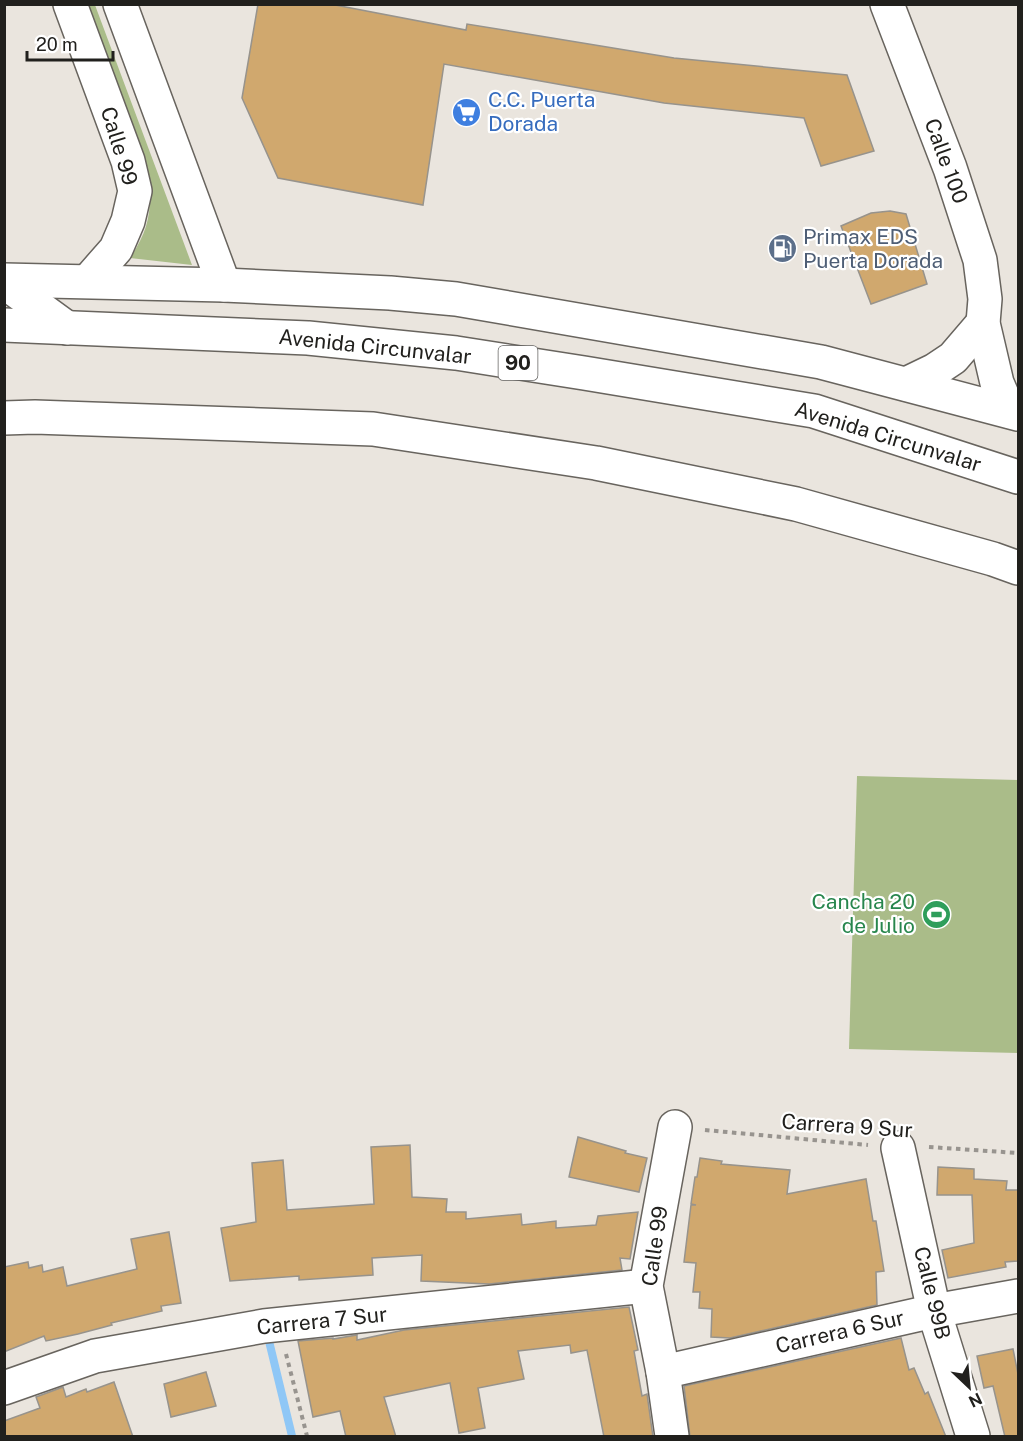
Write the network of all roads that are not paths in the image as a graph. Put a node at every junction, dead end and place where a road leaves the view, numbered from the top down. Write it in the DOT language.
graph roads {
  1 [pos="70,4"];
  2 [pos="120,4"];
  3 [pos="887,4"];
  4 [pos="4,281"];
  5 [pos="88,281"];
  6 [pos="224,285"];
  7 [pos="983,323"];
  8 [pos="4,325"];
  9 [pos="67,328"];
  10 [pos="906,384"];
  11 [pos="1014,412"];
  12 [pos="4,418"];
  13 [pos="1018,477"];
  14 [pos="1018,568"];
  15 [pos="675,1127"];
  16 [pos="898,1148"];
  17 [pos="646,1286"];
  18 [pos="1018,1296"];
  19 [pos="934,1311"];
  20 [pos="663,1372"];
  21 [pos="4,1388"];
  22 [pos="672,1437"];
  23 [pos="973,1437"];
  1 -- 5 [label="main road, Calle 99"];
  2 -- 6 [label="main road"];
  3 -- 7 [label="main road, Calle 100"];
  4 -- 5 [label="main road"];
  4 -- 9 [label="main road"];
  5 -- 6 [label="main road"];
  6 -- 10 [label="main road"];
  7 -- 10 [label="main road"];
  7 -- 11 [label="main road, Calle 100"];
  8 -- 9 [label="main road, Avenida Circunvalar / 90"];
  9 -- 13 [label="main road, Avenida Circunvalar / 90"];
  10 -- 11 [label="main road"];
  12 -- 14 [label="main road"];
  15 -- 17 [label="main road, Calle 99"];
  16 -- 19 [label="main road, Calle 99B"];
  17 -- 20 [label="main road, Calle 99"];
  17 -- 21 [label="main road, Carrera 7 Sur"];
  18 -- 19 [label="main road, Carrera 6 Sur"];
  19 -- 20 [label="main road, Carrera 6 Sur"];
  19 -- 23 [label="main road, Calle 99B"];
  20 -- 22 [label="main road, Calle 99"];
}
